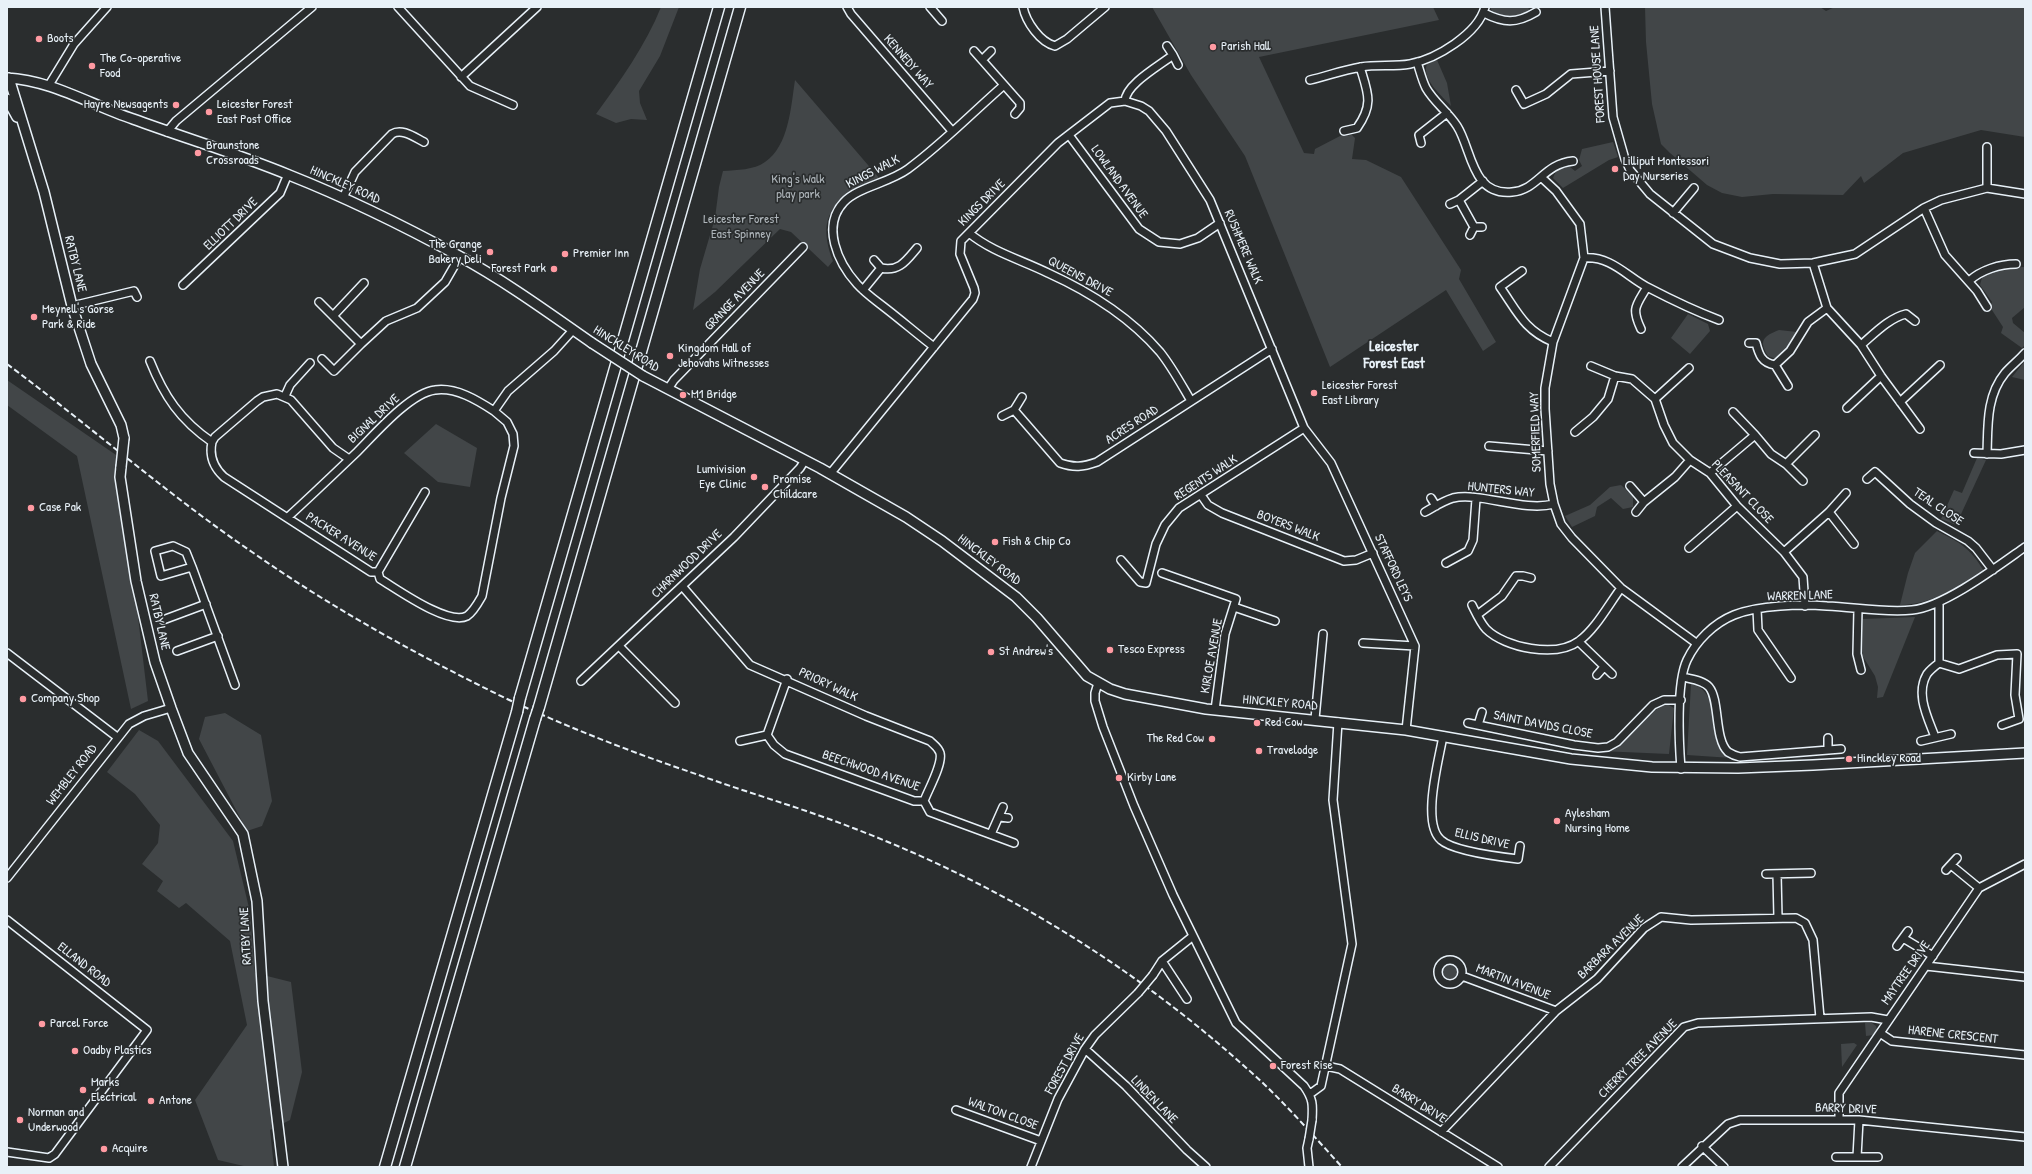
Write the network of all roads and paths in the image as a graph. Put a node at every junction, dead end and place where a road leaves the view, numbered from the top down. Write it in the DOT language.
graph roads {
  1 [pos="106,7"];
  2 [pos="312,7"];
  3 [pos="398,7"];
  4 [pos="538,7"];
  5 [pos="719,7"];
  6 [pos="848,7"];
  7 [pos="930,7"];
  8 [pos="1024,7"];
  9 [pos="1105,7"];
  10 [pos="1605,7"];
  11 [pos="740,8"];
  12 [pos="1485,10"];
  13 [pos="1536,12"];
  14 [pos="942,21"];
  15 [pos="1167,46"];
  16 [pos="974,51"];
  17 [pos="992,51"];
  18 [pos="1173,55"];
  19 [pos="982,60"];
  20 [pos="1417,62"];
  21 [pos="1178,65"];
  22 [pos="1360,67"];
  23 [pos="1610,71"];
  24 [pos="8,75"];
  25 [pos="461,77"];
  26 [pos="1310,80"];
  27 [pos="49,85"];
  28 [pos="1004,85"];
  29 [pos="1516,90"];
  30 [pos="7,99"];
  31 [pos="1125,101"];
  32 [pos="513,105"];
  33 [pos="1447,113"];
  34 [pos="1015,114"];
  35 [pos="952,131"];
  36 [pos="1344,131"];
  37 [pos="26,132"];
  38 [pos="167,132"];
  39 [pos="1412,133"];
  40 [pos="1069,135"];
  41 [pos="424,142"];
  42 [pos="1987,147"];
  43 [pos="1572,161"];
  44 [pos="288,174"];
  45 [pos="1541,177"];
  46 [pos="1483,181"];
  47 [pos="1694,188"];
  48 [pos="1987,188"];
  49 [pos="2025,194"];
  50 [pos="343,198"];
  51 [pos="1459,200"];
  52 [pos="1450,204"];
  53 [pos="1924,208"];
  54 [pos="1673,214"];
  55 [pos="1220,223"];
  56 [pos="1474,227"];
  57 [pos="1482,227"];
  58 [pos="970,233"];
  59 [pos="1470,235"];
  60 [pos="804,247"];
  61 [pos="917,248"];
  62 [pos="460,256"];
  63 [pos="1584,258"];
  64 [pos="874,260"];
  65 [pos="1813,263"];
  66 [pos="2016,264"];
  67 [pos="881,268"];
  68 [pos="1522,271"];
  69 [pos="1969,281"];
  70 [pos="364,283"];
  71 [pos="183,285"];
  72 [pos="1647,287"];
  73 [pos="863,290"];
  74 [pos="137,297"];
  75 [pos="319,302"];
  76 [pos="72,306"];
  77 [pos="1987,307"];
  78 [pos="1827,308"];
  79 [pos="333,316"];
  80 [pos="1719,320"];
  81 [pos="1915,321"];
  82 [pos="1641,329"];
  83 [pos="573,330"];
  84 [pos="1553,342"];
  85 [pos="1748,343"];
  86 [pos="361,344"];
  87 [pos="1861,345"];
  88 [pos="934,347"];
  89 [pos="1272,349"];
  90 [pos="2025,353"];
  91 [pos="322,359"];
  92 [pos="150,361"];
  93 [pos="310,363"];
  94 [pos="1775,365"];
  95 [pos="1940,365"];
  96 [pos="1591,366"];
  97 [pos="1689,368"];
  98 [pos="1615,376"];
  99 [pos="1881,376"];
  100 [pos="1788,386"];
  101 [pos="664,387"];
  102 [pos="285,396"];
  103 [pos="1022,397"];
  104 [pos="1655,399"];
  105 [pos="1191,401"];
  106 [pos="1900,402"];
  107 [pos="1847,408"];
  108 [pos="1014,410"];
  109 [pos="494,411"];
  110 [pos="1733,412"];
  111 [pos="1002,416"];
  112 [pos="1304,428"];
  113 [pos="1920,428"];
  114 [pos="1575,432"];
  115 [pos="1755,435"];
  116 [pos="1815,435"];
  117 [pos="212,442"];
  118 [pos="1489,446"];
  119 [pos="2025,450"];
  120 [pos="1548,451"];
  121 [pos="1974,453"];
  122 [pos="1987,454"];
  123 [pos="349,459"];
  124 [pos="805,460"];
  125 [pos="1690,460"];
  126 [pos="1786,464"];
  127 [pos="1710,473"];
  128 [pos="830,474"];
  129 [pos="1867,478"];
  130 [pos="1803,481"];
  131 [pos="1630,486"];
  132 [pos="425,492"];
  133 [pos="1846,493"];
  134 [pos="1201,495"];
  135 [pos="1430,498"];
  136 [pos="1476,499"];
  137 [pos="1644,502"];
  138 [pos="1554,504"];
  139 [pos="1436,506"];
  140 [pos="1737,506"];
  141 [pos="1425,512"];
  142 [pos="1636,512"];
  143 [pos="1828,512"];
  144 [pos="288,517"];
  145 [pos="1854,544"];
  146 [pos="2025,547"];
  147 [pos="1689,548"];
  148 [pos="1784,552"];
  149 [pos="1373,553"];
  150 [pos="1121,560"];
  151 [pos="1446,563"];
  152 [pos="192,567"];
  153 [pos="1993,570"];
  154 [pos="378,572"];
  155 [pos="1162,572"];
  156 [pos="1531,578"];
  157 [pos="682,586"];
  158 [pos="1621,588"];
  159 [pos="1939,602"];
  160 [pos="206,604"];
  161 [pos="1234,606"];
  162 [pos="1472,606"];
  163 [pos="1806,606"];
  164 [pos="1757,609"];
  165 [pos="1858,609"];
  166 [pos="1477,615"];
  167 [pos="163,620"];
  168 [pos="1275,620"];
  169 [pos="1323,634"];
  170 [pos="218,636"];
  171 [pos="1579,642"];
  172 [pos="1363,643"];
  173 [pos="1696,643"];
  174 [pos="619,646"];
  175 [pos="1415,646"];
  176 [pos="177,651"];
  177 [pos="7,653"];
  178 [pos="1939,663"];
  179 [pos="1604,667"];
  180 [pos="1861,670"];
  181 [pos="1612,674"];
  182 [pos="1597,675"];
  183 [pos="1683,677"];
  184 [pos="1790,678"];
  185 [pos="787,680"];
  186 [pos="581,681"];
  187 [pos="1098,683"];
  188 [pos="235,685"];
  189 [pos="1681,700"];
  190 [pos="675,703"];
  191 [pos="171,708"];
  192 [pos="1215,710"];
  193 [pos="1482,712"];
  194 [pos="1315,719"];
  195 [pos="1338,722"];
  196 [pos="1468,723"];
  197 [pos="1478,725"];
  198 [pos="2002,725"];
  199 [pos="1406,730"];
  200 [pos="1951,734"];
  201 [pos="767,735"];
  202 [pos="1443,736"];
  203 [pos="117,737"];
  204 [pos="1935,737"];
  205 [pos="1828,738"];
  206 [pos="1921,740"];
  207 [pos="740,741"];
  208 [pos="1828,750"];
  209 [pos="1841,750"];
  210 [pos="2025,753"];
  211 [pos="1682,769"];
  212 [pos="924,801"];
  213 [pos="1003,807"];
  214 [pos="1000,817"];
  215 [pos="1008,818"];
  216 [pos="991,834"];
  217 [pos="1014,843"];
  218 [pos="1520,846"];
  219 [pos="1957,858"];
  220 [pos="2025,864"];
  221 [pos="1812,873"];
  222 [pos="1766,874"];
  223 [pos="1777,874"];
  224 [pos="7,878"];
  225 [pos="1979,888"];
  226 [pos="1778,918"];
  227 [pos="7,920"];
  228 [pos="1908,931"];
  229 [pos="1192,936"];
  230 [pos="1903,938"];
  231 [pos="1897,946"];
  232 [pos="1933,956"];
  233 [pos="1162,962"];
  234 [pos="1926,966"];
  235 [pos="1462,976"];
  236 [pos="2025,977"];
  237 [pos="1187,999"];
  238 [pos="1556,1011"];
  239 [pos="1820,1018"];
  240 [pos="1888,1020"];
  241 [pos="1880,1033"];
  242 [pos="1085,1049"];
  243 [pos="2025,1055"];
  244 [pos="1326,1066"];
  245 [pos="1310,1094"];
  246 [pos="956,1110"];
  247 [pos="1839,1119"];
  248 [pos="1858,1120"];
  249 [pos="1441,1132"];
  250 [pos="2025,1136"];
  251 [pos="1041,1141"];
  252 [pos="1702,1146"];
  253 [pos="7,1152"];
  254 [pos="1878,1156"];
  255 [pos="1836,1157"];
  256 [pos="1857,1157"];
  257 [pos="283,1167"];
  258 [pos="385,1167"];
  259 [pos="405,1167"];
  260 [pos="1031,1167"];
  261 [pos="1206,1167"];
  262 [pos="1309,1167"];
  263 [pos="1498,1167"];
  264 [pos="1549,1167"];
  265 [pos="1682,1167"];
  266 [pos="1724,1167"];
  1 -- 27 [label="street"];
  2 -- 38 [label="street"];
  3 -- 25 [label="street"];
  4 -- 25 [label="street"];
  5 -- 258 [label="highway, bridge"];
  6 -- 35 [label="street, KENNEDY WAY"];
  7 -- 14 [label="street"];
  8 -- 9 [label="street"];
  10 -- 23 [label="street, FOREST HOUSE LANE"];
  11 -- 259 [label="highway, bridge"];
  12 -- 13 [label="street"];
  12 -- 20 [label="street"];
  15 -- 18 [label="street"];
  16 -- 19 [label="street"];
  17 -- 19 [label="street"];
  18 -- 21 [label="street"];
  18 -- 31 [label="street"];
  19 -- 28 [label="street"];
  20 -- 22 [label="street"];
  20 -- 33 [label="street"];
  22 -- 26 [label="street"];
  22 -- 36 [label="street"];
  23 -- 29 [label="street"];
  23 -- 54 [label="street, FOREST HOUSE LANE"];
  24 -- 27 [label="main road, HINCKLEY ROAD"];
  24 -- 37 [label="main road, RATBY LANE"];
  25 -- 32 [label="street"];
  27 -- 38 [label="main road, HINCKLEY ROAD"];
  28 -- 34 [label="street"];
  28 -- 35 [label="street, KINGS WALK"];
  30 -- 37 [label="main road"];
  31 -- 40 [label="street, KINGS DRIVE"];
  31 -- 55 [label="street, RUSHMERE WALK"];
  33 -- 39 [label="street"];
  33 -- 46 [label="street"];
  35 -- 73 [label="street, KINGS WALK"];
  37 -- 76 [label="main road, RATBY LANE"];
  38 -- 44 [label="main road, HINCKLEY ROAD"];
  40 -- 55 [label="street, LOWLAND AVENUE"];
  40 -- 58 [label="street, KINGS DRIVE"];
  41 -- 50 [label="street"];
  42 -- 48 [label="street"];
  43 -- 45 [label="street"];
  44 -- 50 [label="main road, HINCKLEY ROAD"];
  44 -- 71 [label="street, ELLIOTT DRIVE"];
  45 -- 46 [label="street"];
  45 -- 63 [label="street, SOMERFIELD WAY"];
  46 -- 51 [label="street"];
  47 -- 54 [label="street"];
  48 -- 49 [label="street, FOREST HOUSE LANE"];
  48 -- 53 [label="street, FOREST HOUSE LANE"];
  50 -- 62 [label="main road, HINCKLEY ROAD"];
  51 -- 52 [label="street"];
  51 -- 56 [label="street"];
  53 -- 65 [label="street, FOREST HOUSE LANE"];
  53 -- 69 [label="street"];
  54 -- 65 [label="street, FOREST HOUSE LANE"];
  55 -- 89 [label="street, RUSHMERE WALK"];
  56 -- 57 [label="street"];
  56 -- 59 [label="street"];
  58 -- 88 [label="street, KINGS DRIVE"];
  58 -- 105 [label="street, QUEENS DRIVE"];
  60 -- 101 [label="street, GRANGE AVENUE"];
  61 -- 67 [label="street"];
  62 -- 83 [label="main road, HINCKLEY ROAD"];
  62 -- 86 [label="street"];
  63 -- 72 [label="street"];
  63 -- 84 [label="street, SOMERFIELD WAY"];
  64 -- 67 [label="street"];
  65 -- 78 [label="street"];
  66 -- 69 [label="street"];
  67 -- 73 [label="street"];
  68 -- 84 [label="street"];
  69 -- 77 [label="street"];
  70 -- 79 [label="street"];
  72 -- 80 [label="street"];
  72 -- 82 [label="street"];
  73 -- 88 [label="street, KINGS WALK"];
  74 -- 76 [label="street"];
  75 -- 79 [label="street"];
  76 -- 191 [label="main road, RATBY LANE, bridge"];
  78 -- 87 [label="street"];
  78 -- 94 [label="street"];
  79 -- 86 [label="street"];
  81 -- 87 [label="street"];
  83 -- 101 [label="main road, HINCKLEY ROAD, bridge"];
  83 -- 109 [label="street"];
  84 -- 120 [label="street, SOMERFIELD WAY"];
  85 -- 94 [label="street"];
  86 -- 91 [label="street"];
  87 -- 99 [label="street"];
  88 -- 128 [label="street, KINGS DRIVE"];
  89 -- 105 [label="street, ACRES ROAD"];
  89 -- 112 [label="street, RUSHMERE WALK"];
  90 -- 122 [label="street"];
  92 -- 117 [label="street"];
  93 -- 102 [label="street"];
  94 -- 100 [label="street"];
  95 -- 106 [label="street"];
  96 -- 98 [label="street, PLEASANT CLOSE"];
  97 -- 104 [label="street"];
  98 -- 104 [label="street, PLEASANT CLOSE"];
  98 -- 114 [label="street"];
  99 -- 106 [label="street"];
  99 -- 107 [label="street"];
  101 -- 124 [label="main road, HINCKLEY ROAD"];
  102 -- 117 [label="street"];
  102 -- 123 [label="street"];
  103 -- 108 [label="street"];
  104 -- 125 [label="street, PLEASANT CLOSE"];
  105 -- 108 [label="street, ACRES ROAD"];
  106 -- 113 [label="street"];
  108 -- 111 [label="street"];
  109 -- 123 [label="street, BIGNAL DRIVE"];
  109 -- 154 [label="street, PACKER AVENUE"];
  110 -- 115 [label="street"];
  112 -- 134 [label="street, REGENTS WALK"];
  112 -- 149 [label="street, STAFFORD LEYS"];
  115 -- 126 [label="street"];
  115 -- 127 [label="street"];
  116 -- 126 [label="street"];
  117 -- 144 [label="street, PACKER AVENUE"];
  118 -- 120 [label="street"];
  119 -- 122 [label="street"];
  120 -- 138 [label="street, SOMERFIELD WAY"];
  121 -- 122 [label="street"];
  123 -- 144 [label="street, BIGNAL DRIVE"];
  124 -- 128 [label="main road, HINCKLEY ROAD"];
  124 -- 157 [label="street, CHARNWOOD DRIVE"];
  125 -- 127 [label="street, PLEASANT CLOSE"];
  125 -- 137 [label="street"];
  126 -- 130 [label="street"];
  127 -- 140 [label="street, PLEASANT CLOSE"];
  128 -- 187 [label="main road, HINCKLEY ROAD"];
  129 -- 153 [label="street, TEAL CLOSE"];
  131 -- 137 [label="street"];
  132 -- 154 [label="street"];
  133 -- 143 [label="street"];
  134 -- 149 [label="street, BOYERS WALK"];
  134 -- 150 [label="street, REGENTS WALK"];
  135 -- 139 [label="street"];
  136 -- 138 [label="street, HUNTERS WAY"];
  136 -- 139 [label="street, HUNTERS WAY"];
  136 -- 151 [label="street"];
  137 -- 142 [label="street"];
  138 -- 158 [label="street, SOMERFIELD WAY"];
  139 -- 141 [label="street, HUNTERS WAY"];
  140 -- 147 [label="street"];
  140 -- 148 [label="street, PLEASANT CLOSE"];
  143 -- 145 [label="street"];
  143 -- 148 [label="street"];
  144 -- 154 [label="street, PACKER AVENUE"];
  146 -- 153 [label="street, WARREN LANE"];
  148 -- 163 [label="street, PLEASANT CLOSE"];
  149 -- 175 [label="street, STAFFORD LEYS"];
  152 -- 152 [label="street"];
  152 -- 160 [label="street"];
  153 -- 159 [label="street, WARREN LANE"];
  155 -- 161 [label="street, KIRLOE AVENUE"];
  156 -- 166 [label="street"];
  157 -- 174 [label="street, CHARNWOOD DRIVE"];
  157 -- 185 [label="street, PRIORY WALK"];
  158 -- 171 [label="street"];
  158 -- 173 [label="street, SOMERFIELD WAY"];
  159 -- 165 [label="street, WARREN LANE"];
  159 -- 178 [label="street"];
  160 -- 167 [label="street"];
  160 -- 170 [label="street"];
  161 -- 168 [label="street, KIRLOE AVENUE"];
  161 -- 192 [label="street, KIRLOE AVENUE"];
  162 -- 166 [label="street"];
  163 -- 164 [label="street, WARREN LANE"];
  163 -- 165 [label="street, WARREN LANE"];
  164 -- 173 [label="street, WARREN LANE"];
  164 -- 184 [label="street"];
  165 -- 180 [label="street"];
  166 -- 171 [label="street"];
  169 -- 194 [label="street"];
  170 -- 176 [label="street"];
  170 -- 188 [label="street"];
  171 -- 179 [label="street"];
  172 -- 175 [label="street"];
  173 -- 183 [label="street, WARREN LANE"];
  174 -- 186 [label="street, CHARNWOOD DRIVE"];
  174 -- 190 [label="street"];
  175 -- 199 [label="street"];
  177 -- 203 [label="street"];
  178 -- 198 [label="street"];
  178 -- 204 [label="street"];
  179 -- 181 [label="street"];
  179 -- 182 [label="street"];
  183 -- 189 [label="street, WARREN LANE"];
  183 -- 208 [label="street"];
  185 -- 201 [label="street"];
  185 -- 212 [label="street, PRIORY WALK"];
  187 -- 192 [label="main road, HINCKLEY ROAD"];
  187 -- 229 [label="street"];
  189 -- 197 [label="street, SAINT DAVIDS CLOSE"];
  189 -- 211 [label="street, WARREN LANE"];
  191 -- 203 [label="street, WEMBLEY ROAD"];
  191 -- 257 [label="main road, RATBY LANE"];
  192 -- 194 [label="main road, HINCKLEY ROAD"];
  193 -- 197 [label="street, SAINT DAVIDS CLOSE"];
  194 -- 195 [label="main road, HINCKLEY ROAD"];
  195 -- 199 [label="main road, HINCKLEY ROAD"];
  195 -- 244 [label="street"];
  196 -- 197 [label="street, SAINT DAVIDS CLOSE"];
  199 -- 202 [label="main road, HINCKLEY ROAD"];
  200 -- 204 [label="street"];
  201 -- 207 [label="street"];
  201 -- 212 [label="street, BEECHWOOD AVENUE"];
  202 -- 211 [label="main road, HINCKLEY ROAD"];
  202 -- 218 [label="street, ELLIS DRIVE"];
  203 -- 224 [label="street, WEMBLEY ROAD"];
  204 -- 206 [label="street"];
  205 -- 208 [label="street"];
  208 -- 209 [label="street"];
  210 -- 211 [label="main road, HINCKLEY ROAD"];
  212 -- 216 [label="street, BEECHWOOD AVENUE"];
  213 -- 214 [label="street"];
  214 -- 215 [label="street"];
  214 -- 216 [label="street"];
  216 -- 217 [label="street, BEECHWOOD AVENUE"];
  219 -- 225 [label="street"];
  220 -- 225 [label="street, MAYTREE DRIVE"];
  221 -- 223 [label="street"];
  222 -- 223 [label="street"];
  223 -- 226 [label="street"];
  225 -- 232 [label="street, MAYTREE DRIVE"];
  226 -- 238 [label="street, BARBARA AVENUE"];
  226 -- 239 [label="street, BARBARA AVENUE"];
  227 -- 253 [label="street, ELLAND ROAD"];
  228 -- 230 [label="street"];
  229 -- 233 [label="street, FOREST DRIVE"];
  229 -- 245 [label="street"];
  230 -- 231 [label="street"];
  230 -- 232 [label="street"];
  232 -- 234 [label="street, MAYTREE DRIVE"];
  233 -- 237 [label="street"];
  233 -- 242 [label="street, FOREST DRIVE, bridge"];
  234 -- 236 [label="street"];
  234 -- 240 [label="street, MAYTREE DRIVE"];
  235 -- 238 [label="street, MARTIN AVENUE"];
  238 -- 249 [label="street, BARBARA AVENUE"];
  239 -- 240 [label="street, CHERRY TREE AVENUE"];
  239 -- 264 [label="street, CHERRY TREE AVENUE"];
  240 -- 241 [label="street, MAYTREE DRIVE"];
  241 -- 243 [label="street, HARENE CRESCENT"];
  241 -- 247 [label="street, MAYTREE DRIVE"];
  242 -- 251 [label="street, FOREST DRIVE"];
  242 -- 261 [label="street, LINDEN LANE"];
  244 -- 245 [label="street"];
  244 -- 249 [label="street, BARRY DRIVE"];
  245 -- 262 [label="street, bridge"];
  246 -- 251 [label="street, WALTON CLOSE"];
  247 -- 248 [label="street, BARRY DRIVE"];
  247 -- 252 [label="street, BARRY DRIVE"];
  248 -- 250 [label="street, BARRY DRIVE"];
  248 -- 256 [label="street"];
  249 -- 263 [label="street, BARRY DRIVE"];
  251 -- 260 [label="street, FOREST DRIVE"];
  252 -- 265 [label="street, BARRY DRIVE"];
  252 -- 266 [label="street"];
  254 -- 256 [label="street"];
  255 -- 256 [label="street"];
}
